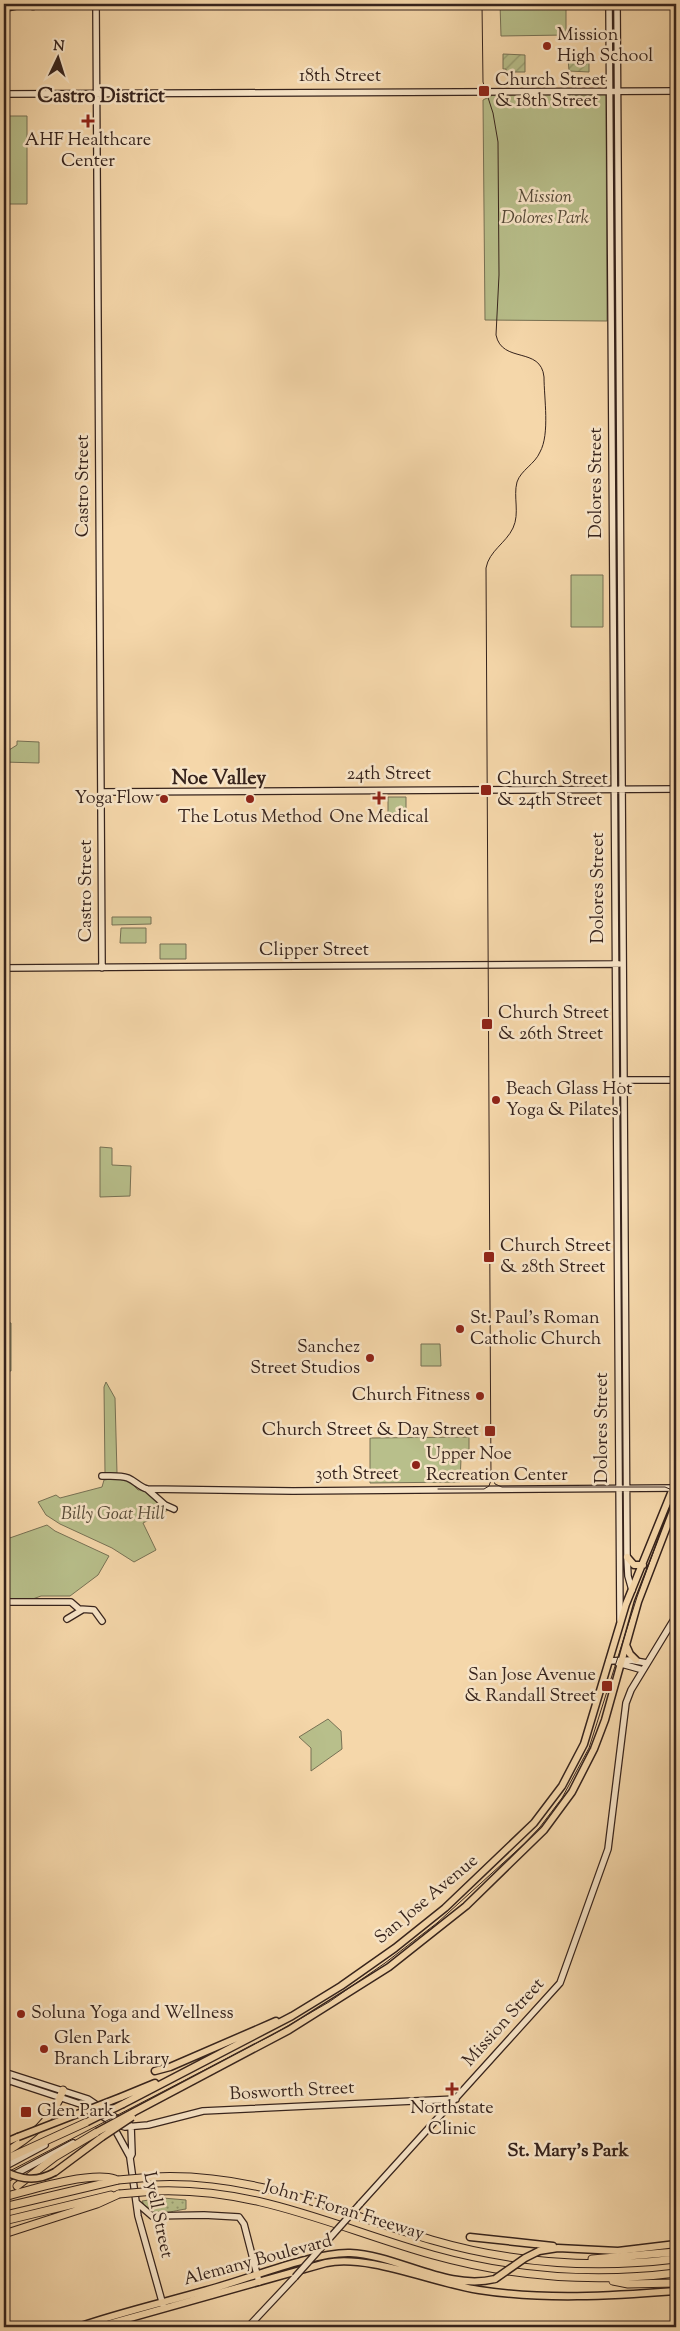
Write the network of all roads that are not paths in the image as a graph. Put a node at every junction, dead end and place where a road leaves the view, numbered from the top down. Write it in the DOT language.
graph roads {
  1 [pos="23,4"];
  2 [pos="96,4"];
  3 [pos="609,4"];
  4 [pos="617,4"];
  5 [pos="4,8"];
  6 [pos="609,91"];
  7 [pos="618,91"];
  8 [pos="676,91"];
  9 [pos="4,94"];
  10 [pos="97,94"];
  11 [pos="610,148"];
  12 [pos="618,148"];
  13 [pos="612,498"];
  14 [pos="620,498"];
  15 [pos="614,789"];
  16 [pos="622,789"];
  17 [pos="676,789"];
  18 [pos="101,792"];
  19 [pos="615,964"];
  20 [pos="624,964"];
  21 [pos="4,968"];
  22 [pos="102,968"];
  23 [pos="616,1080"];
  24 [pos="624,1080"];
  25 [pos="676,1080"];
  26 [pos="102,1476"];
  27 [pos="675,1485"];
  28 [pos="618,1488"];
  29 [pos="627,1488"];
  30 [pos="147,1489"];
  31 [pos="676,1503"];
  32 [pos="174,1509"];
  33 [pos="619,1543"];
  34 [pos="628,1543"];
  35 [pos="627,1557"];
  36 [pos="643,1565"];
  37 [pos="632,1590"];
  38 [pos="4,1602"];
  39 [pos="82,1610"];
  40 [pos="635,1612"];
  41 [pos="676,1616"];
  42 [pos="67,1619"];
  43 [pos="102,1621"];
  44 [pos="620,1622"];
  45 [pos="626,1645"];
  46 [pos="636,1660"];
  47 [pos="609,1661"];
  48 [pos="622,1662"];
  49 [pos="647,1663"];
  50 [pos="643,1670"];
  51 [pos="292,2016"];
  52 [pos="209,2059"];
  53 [pos="155,2071"];
  54 [pos="7,2073"];
  55 [pos="6,2080"];
  56 [pos="63,2090"];
  57 [pos="4,2092"];
  58 [pos="61,2098"];
  59 [pos="456,2099"];
  60 [pos="109,2120"];
  61 [pos="86,2122"];
  62 [pos="131,2126"];
  63 [pos="100,2135"];
  64 [pos="4,2143"];
  65 [pos="4,2153"];
  66 [pos="130,2158"];
  67 [pos="4,2160"];
  68 [pos="4,2167"];
  69 [pos="4,2171"];
  70 [pos="4,2180"];
  71 [pos="118,2180"];
  72 [pos="17,2186"];
  73 [pos="119,2194"];
  74 [pos="4,2197"];
  75 [pos="137,2203"];
  76 [pos="4,2206"];
  77 [pos="4,2221"];
  78 [pos="4,2234"];
  79 [pos="470,2237"];
  80 [pos="676,2244"];
  81 [pos="592,2250"];
  82 [pos="676,2252"];
  83 [pos="676,2259"];
  84 [pos="536,2260"];
  85 [pos="257,2274"];
  86 [pos="676,2274"];
  87 [pos="601,2278"];
  88 [pos="259,2282"];
  89 [pos="676,2283"];
  90 [pos="676,2291"];
  91 [pos="164,2305"];
  92 [pos="78,2327"];
  93 [pos="98,2327"];
  94 [pos="248,2327"];
  1 -- 5 [label="main road"];
  2 -- 10 [label="main road, Castro Street"];
  3 -- 6 [label="main road, Dolores Street"];
  4 -- 7 [label="main road, Dolores Street"];
  6 -- 7 [label="main road, 18th Street"];
  6 -- 10 [label="main road, 18th Street"];
  6 -- 11 [label="main road, Dolores Street"];
  7 -- 8 [label="main road, 18th Street"];
  7 -- 12 [label="main road, Dolores Street"];
  9 -- 10 [label="main road, 18th Street"];
  10 -- 18 [label="main road, Castro Street"];
  11 -- 12 [label="main road"];
  11 -- 13 [label="main road, Dolores Street"];
  12 -- 14 [label="main road, Dolores Street"];
  13 -- 14 [label="main road"];
  13 -- 15 [label="main road, Dolores Street"];
  14 -- 16 [label="main road, Dolores Street"];
  15 -- 16 [label="main road, 24th Street"];
  15 -- 18 [label="main road, 24th Street"];
  15 -- 19 [label="main road, Dolores Street"];
  16 -- 17 [label="main road, 24th Street"];
  16 -- 20 [label="main road, Dolores Street"];
  18 -- 22 [label="main road, Castro Street"];
  19 -- 20 [label="main road, Clipper Street"];
  19 -- 22 [label="main road, Clipper Street"];
  19 -- 23 [label="main road, Dolores Street"];
  20 -- 24 [label="main road, Dolores Street"];
  21 -- 22 [label="main road, Clipper Street"];
  23 -- 24 [label="main road"];
  23 -- 28 [label="main road, Dolores Street"];
  24 -- 25 [label="main road"];
  24 -- 29 [label="main road, Dolores Street"];
  26 -- 30 [label="main road, 30th Street"];
  27 -- 29 [label="main road, 30th Street"];
  27 -- 36 [label="main road, San Jose Avenue"];
  28 -- 29 [label="main road, 30th Street"];
  28 -- 30 [label="main road, 30th Street"];
  28 -- 33 [label="main road, Dolores Street"];
  29 -- 34 [label="main road, Dolores Street"];
  30 -- 32 [label="main road"];
  31 -- 40 [label="main road, San Jose Avenue"];
  33 -- 34 [label="main road"];
  33 -- 44 [label="main road, Dolores Street"];
  34 -- 35 [label="main road, Dolores Street"];
  35 -- 36 [label="main road"];
  35 -- 37 [label="main road, Dolores Street"];
  36 -- 37 [label="main road, San Jose Avenue"];
  37 -- 40 [label="main road"];
  37 -- 44 [label="main road, San Jose Avenue"];
  38 -- 39 [label="main road"];
  39 -- 42 [label="main road"];
  39 -- 43 [label="main road"];
  40 -- 45 [label="main road, San Jose Avenue"];
  41 -- 49 [label="main road, Mission Street"];
  44 -- 47 [label="main road, San Jose Avenue"];
  45 -- 46 [label="main road"];
  45 -- 48 [label="main road, San Jose Avenue"];
  46 -- 48 [label="main road"];
  46 -- 49 [label="main road"];
  47 -- 48 [label="main road"];
  47 -- 51 [label="main road, San Jose Avenue"];
  48 -- 50 [label="main road"];
  48 -- 63 [label="main road, San Jose Avenue, bridge"];
  49 -- 50 [label="main road, Mission Street"];
  50 -- 59 [label="main road, Mission Street"];
  51 -- 52 [label="main road, San Jose Avenue"];
  51 -- 53 [label="main road"];
  52 -- 61 [label="main road, San Jose Avenue, bridge"];
  52 -- 64 [label="main road, bridge"];
  54 -- 55 [label="main road"];
  54 -- 56 [label="main road"];
  55 -- 57 [label="main road"];
  55 -- 58 [label="main road, Bosworth Street"];
  56 -- 58 [label="highway"];
  56 -- 62 [label="main road"];
  58 -- 60 [label="main road, Bosworth Street"];
  58 -- 65 [label="highway"];
  59 -- 62 [label="main road, Bosworth Street"];
  59 -- 94 [label="main road, Mission Street, bridge"];
  60 -- 62 [label="main road, Bosworth Street"];
  60 -- 66 [label="main road"];
  61 -- 67 [label="highway"];
  61 -- 68 [label="main road, San Jose Avenue"];
  62 -- 66 [label="main road, Lyell Street"];
  63 -- 69 [label="main road, bridge"];
  63 -- 70 [label="main road, San Jose Avenue"];
  63 -- 72 [label="highway"];
  66 -- 75 [label="main road, Lyell Street"];
  71 -- 74 [label="highway"];
  71 -- 76 [label="highway, John F Foran Freeway"];
  71 -- 84 [label="highway, John F Foran Freeway, bridge"];
  73 -- 77 [label="highway, John F Foran Freeway"];
  73 -- 78 [label="highway"];
  73 -- 87 [label="highway, John F Foran Freeway, bridge"];
  75 -- 85 [label="main road"];
  75 -- 91 [label="main road, Lyell Street"];
  79 -- 81 [label="main road"];
  80 -- 81 [label="main road, Alemany Boulevard"];
  81 -- 85 [label="main road, Alemany Boulevard, bridge"];
  82 -- 84 [label="highway"];
  83 -- 84 [label="highway, John F Foran Freeway"];
  85 -- 88 [label="main road"];
  85 -- 91 [label="main road, Alemany Boulevard"];
  86 -- 87 [label="highway, John F Foran Freeway"];
  87 -- 89 [label="highway"];
  88 -- 90 [label="main road, Alemany Boulevard"];
  88 -- 91 [label="main road, Alemany Boulevard"];
  91 -- 92 [label="main road, Alemany Boulevard"];
  91 -- 93 [label="main road, Alemany Boulevard"];
}
